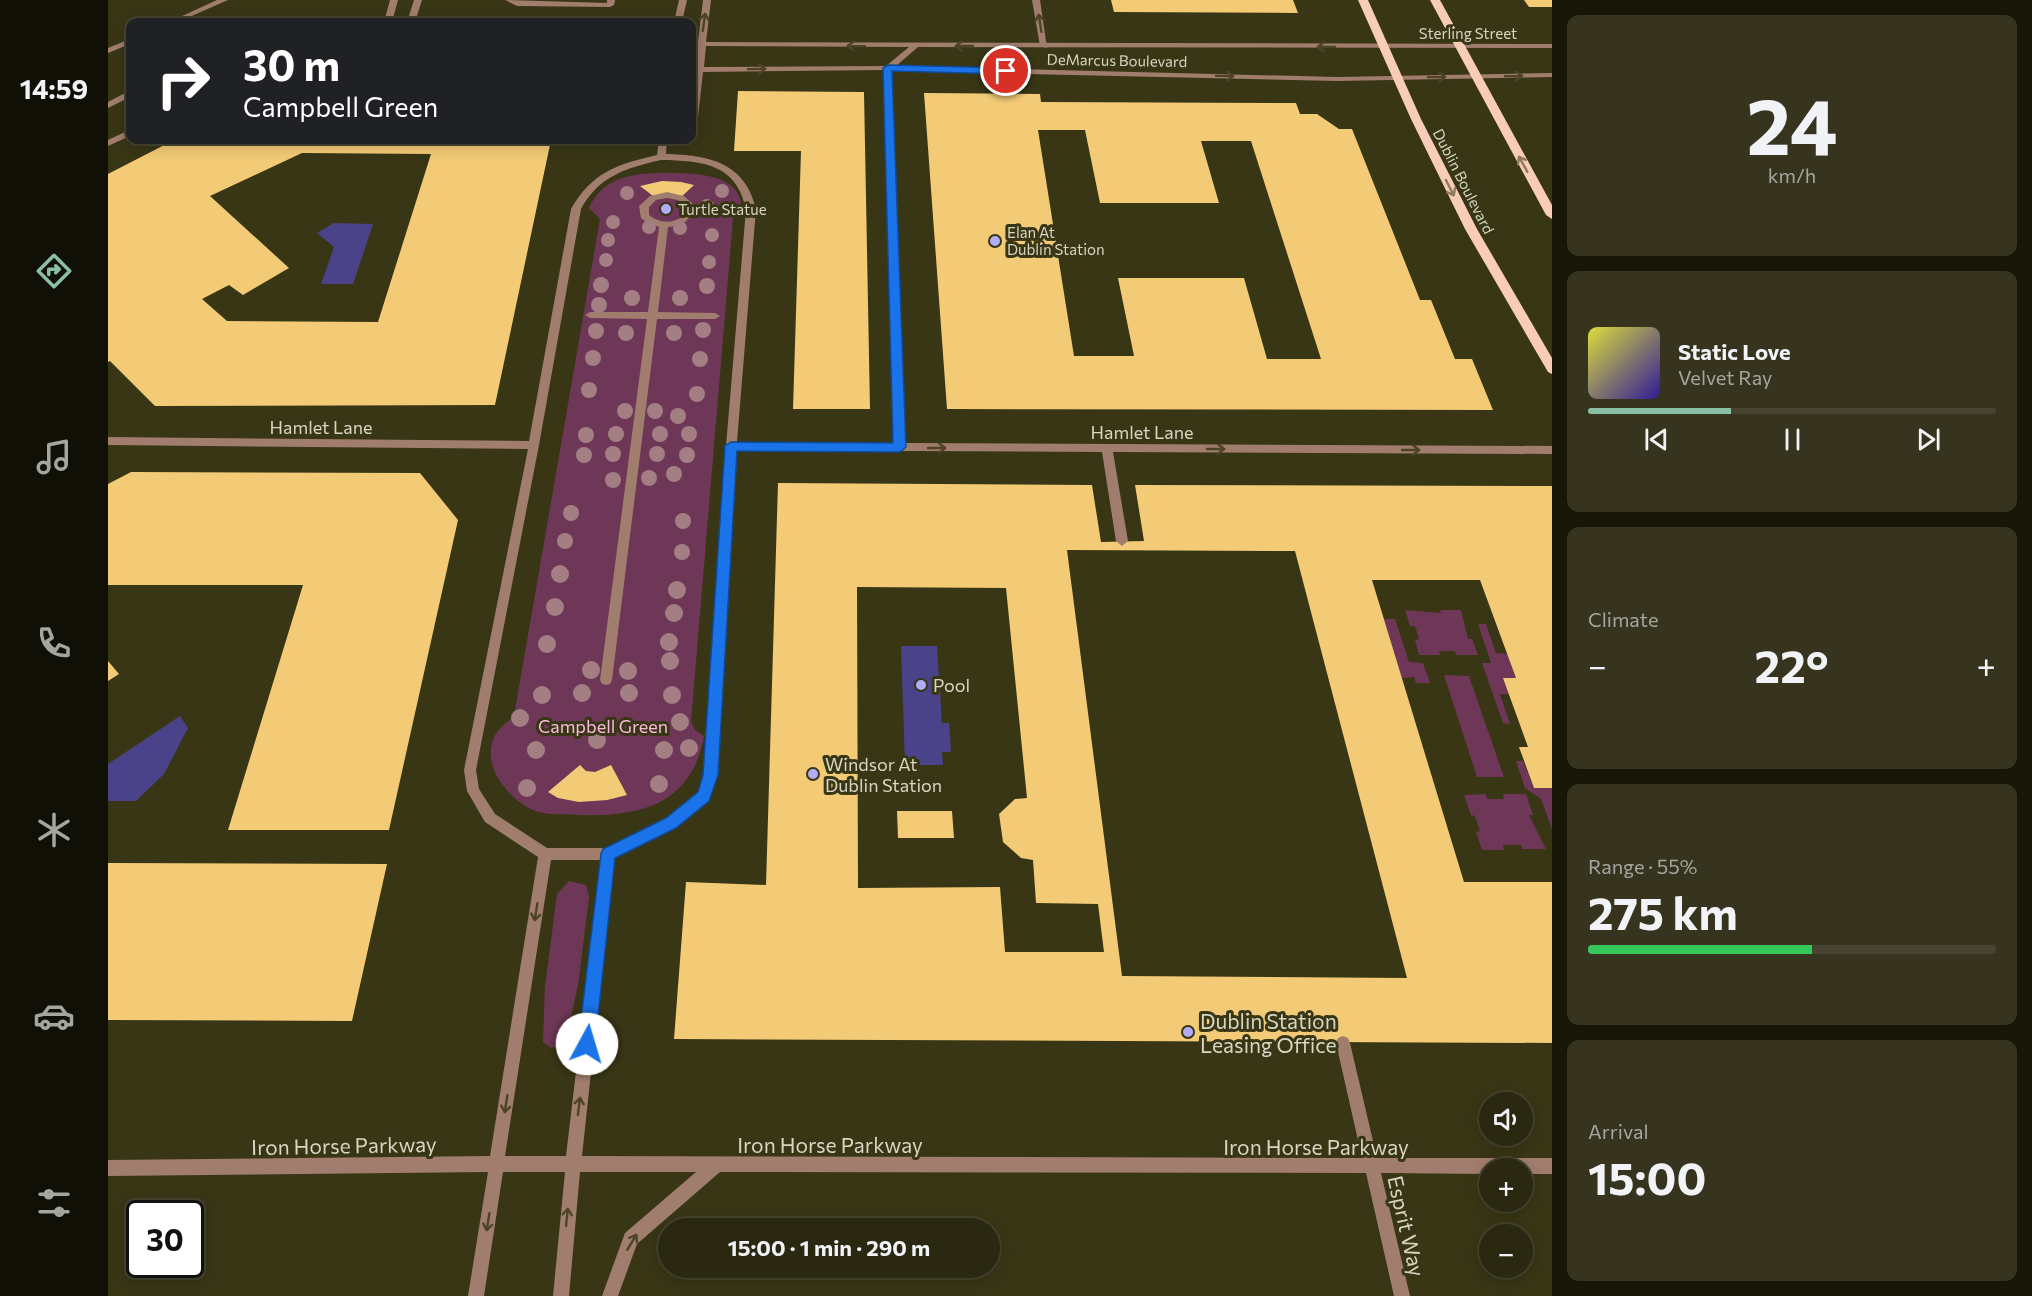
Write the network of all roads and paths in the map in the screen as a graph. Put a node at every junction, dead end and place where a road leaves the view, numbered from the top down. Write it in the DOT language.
graph roads {
  1 [pos="224,0"];
  2 [pos="418,0"];
  3 [pos="509,0"];
  4 [pos="611,0"];
  5 [pos="683,0"];
  6 [pos="707,0"];
  7 [pos="1036,0"];
  8 [pos="1363,0"];
  9 [pos="1435,0"];
  10 [pos="397,1"];
  11 [pos="181,18"];
  12 [pos="390,18"];
  13 [pos="412,18"];
  14 [pos="679,18"];
  15 [pos="126,43"];
  16 [pos="696,44"];
  17 [pos="702,44"];
  18 [pos="915,46"];
  19 [pos="1044,46"];
  20 [pos="1459,46"];
  21 [pos="1552,46"];
  22 [pos="1384,47"];
  23 [pos="108,51"];
  24 [pos="696,66"];
  25 [pos="888,68"];
  26 [pos="696,70"];
  27 [pos="1552,75"];
  28 [pos="1475,76"];
  29 [pos="1398,78"];
  30 [pos="126,96"];
  31 [pos="108,105"];
  32 [pos="126,135"];
  33 [pos="108,143"];
  34 [pos="663,144"];
  35 [pos="691,144"];
  36 [pos="661,157"];
  37 [pos="689,157"];
  38 [pos="1552,215"];
  39 [pos="664,225"];
  40 [pos="590,315"];
  41 [pos="652,316"];
  42 [pos="715,316"];
  43 [pos="1552,369"];
  44 [pos="108,441"];
  45 [pos="534,445"];
  46 [pos="731,446"];
  47 [pos="900,447"];
  48 [pos="1107,448"];
  49 [pos="1552,450"];
  50 [pos="1122,542"];
  51 [pos="606,680"];
  52 [pos="545,854"];
  53 [pos="608,854"];
  54 [pos="1343,1043"];
  55 [pos="497,1164"];
  56 [pos="573,1164"];
  57 [pos="716,1165"];
  58 [pos="1372,1166"];
  59 [pos="1552,1166"];
  60 [pos="108,1168"];
  61 [pos="476,1296"];
  62 [pos="561,1296"];
  63 [pos="610,1296"];
  64 [pos="1402,1296"];
  1 -- 11 [label="street"];
  2 -- 13 [label="street"];
  3 -- 4 [label="street"];
  5 -- 14 [label="street"];
  17 -- 6 [label="street, one-way"];
  19 -- 7 [label="street, one-way"];
  8 -- 22 [label="main road, Dublin Boulevard"];
  9 -- 20 [label="main road"];
  10 -- 12 [label="street"];
  15 -- 23 [label="street"];
  16 -- 17 [label="street, DeMarcus Boulevard"];
  18 -- 17 [label="street, DeMarcus Boulevard, one-way"];
  17 -- 24 [label="street"];
  19 -- 18 [label="street, DeMarcus Boulevard, one-way"];
  18 -- 25 [label="street"];
  22 -- 19 [label="street, DeMarcus Boulevard, one-way"];
  20 -- 21 [label="street, Sterling Street"];
  20 -- 22 [label="street, Sterling Street"];
  20 -- 28 [label="main road"];
  22 -- 29 [label="main road, Dublin Boulevard"];
  26 -- 25 [label="street, DeMarcus Boulevard, one-way"];
  25 -- 29 [label="street, DeMarcus Boulevard, one-way"];
  25 -- 47 [label="street"];
  28 -- 27 [label="street, one-way"];
  29 -- 28 [label="street, one-way"];
  38 -- 28 [label="main road, one-way"];
  29 -- 43 [label="main road, Dublin Boulevard, one-way"];
  30 -- 31 [label="street"];
  32 -- 33 [label="street"];
  34 -- 36 [label="street"];
  35 -- 37 [label="street"];
  36 -- 37 [label="street"];
  36 -- 45 [label="street"];
  37 -- 46 [label="street"];
  39 -- 39 [label="street"];
  39 -- 41 [label="street"];
  40 -- 41 [label="street"];
  41 -- 42 [label="street"];
  41 -- 51 [label="street"];
  44 -- 45 [label="street, Hamlet Lane"];
  45 -- 52 [label="street"];
  46 -- 47 [label="street, Hamlet Lane"];
  46 -- 53 [label="street"];
  47 -- 48 [label="street, Hamlet Lane, one-way"];
  48 -- 49 [label="street, Hamlet Lane, one-way"];
  48 -- 50 [label="street"];
  52 -- 53 [label="street"];
  52 -- 55 [label="street, one-way"];
  56 -- 53 [label="street, one-way"];
  54 -- 58 [label="street, Esprit Way"];
  55 -- 56 [label="street, Iron Horse Parkway"];
  55 -- 60 [label="street, Iron Horse Parkway"];
  55 -- 61 [label="street, one-way"];
  56 -- 57 [label="street, Iron Horse Parkway"];
  62 -- 56 [label="street, one-way"];
  57 -- 58 [label="street, Iron Horse Parkway"];
  63 -- 57 [label="street, one-way"];
  58 -- 59 [label="street, Iron Horse Parkway"];
  58 -- 64 [label="street, Esprit Way"];
}
